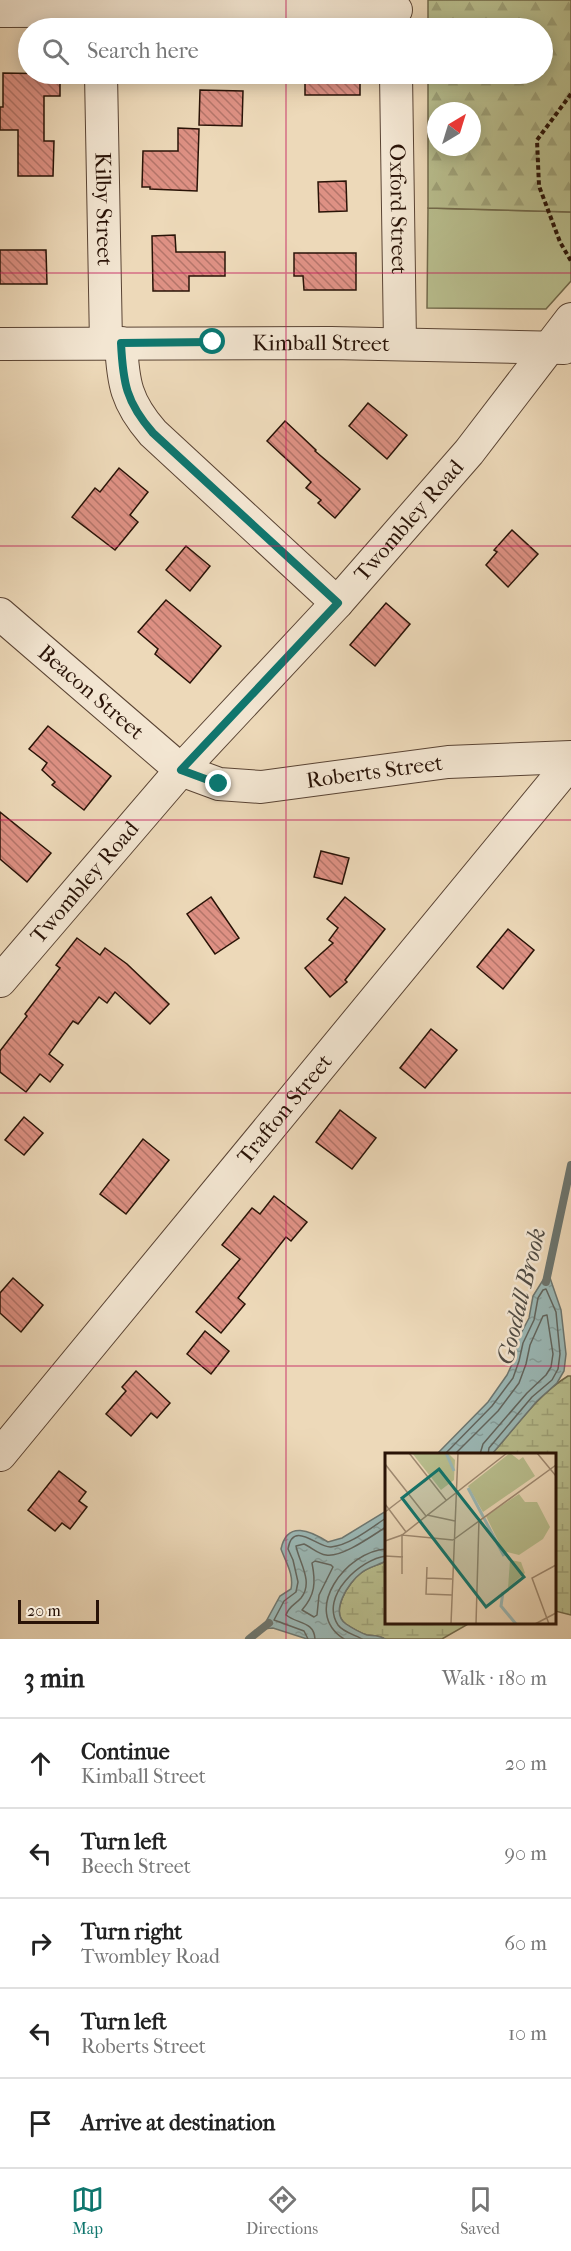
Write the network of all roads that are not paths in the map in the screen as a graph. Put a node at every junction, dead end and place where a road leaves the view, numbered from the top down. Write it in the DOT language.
graph roads {
  1 [pos="0,11"];
  2 [pos="100,13"];
  3 [pos="396,13"];
  4 [pos="101,84"];
  5 [pos="396,84"];
  6 [pos="571,320"];
  7 [pos="113,343"];
  8 [pos="400,343"];
  9 [pos="0,344"];
  10 [pos="560,349"];
  11 [pos="338,603"];
  12 [pos="0,614"];
  13 [pos="571,757"];
  14 [pos="571,762"];
  15 [pos="181,770"];
  16 [pos="0,981"];
  17 [pos="0,1455"];
  1 -- 2 [label="street"];
  2 -- 3 [label="street"];
  4 -- 7 [label="street, Kilby Street"];
  5 -- 8 [label="street, Oxford Street"];
  6 -- 10 [label="street, Twombley Road"];
  7 -- 8 [label="street, Kimball Street"];
  7 -- 9 [label="street, Kimball Street"];
  7 -- 11 [label="street, Kilby Street"];
  8 -- 10 [label="street, Kimball Street"];
  10 -- 11 [label="street, Twombley Road"];
  11 -- 15 [label="street, Twombley Road"];
  12 -- 15 [label="street, Beacon Street"];
  13 -- 15 [label="street, Roberts Street"];
  14 -- 17 [label="street, Trafton Street"];
  15 -- 16 [label="street, Twombley Road"];
}
